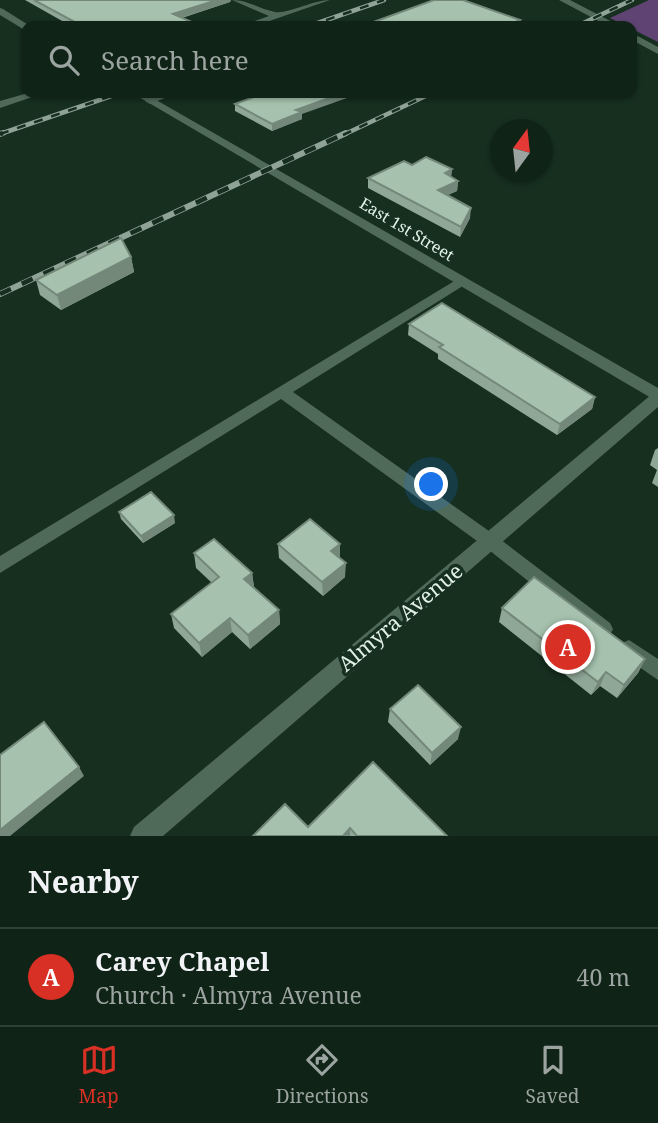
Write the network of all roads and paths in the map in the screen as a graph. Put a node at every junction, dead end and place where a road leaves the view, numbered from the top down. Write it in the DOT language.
graph roads {
  1 [pos="236,0"];
  2 [pos="326,0"];
  3 [pos="563,0"];
  4 [pos="0,11"];
  5 [pos="278,16"];
  6 [pos="262,21"];
  7 [pos="605,21"];
  8 [pos="21,24"];
  9 [pos="637,39"];
  10 [pos="658,51"];
  11 [pos="23,98"];
  12 [pos="145,98"];
  13 [pos="0,105"];
  14 [pos="461,281"];
  15 [pos="282,392"];
  16 [pos="658,397"];
  17 [pos="490,541"];
  18 [pos="0,565"];
  19 [pos="658,671"];
  20 [pos="143,836"];
  1 -- 5 [label="street"];
  2 -- 5 [label="street"];
  3 -- 7 [label="street"];
  4 -- 8 [label="street"];
  5 -- 6 [label="street"];
  9 -- 10 [label="street"];
  11 -- 13 [label="street"];
  12 -- 14 [label="street, East 1st Street"];
  14 -- 15 [label="lane"];
  14 -- 16 [label="street, East 1st Street"];
  15 -- 17 [label="lane"];
  15 -- 18 [label="lane"];
  16 -- 17 [label="street, Almyra Avenue"];
  17 -- 19 [label="lane"];
  17 -- 20 [label="street, Almyra Avenue"];
}
